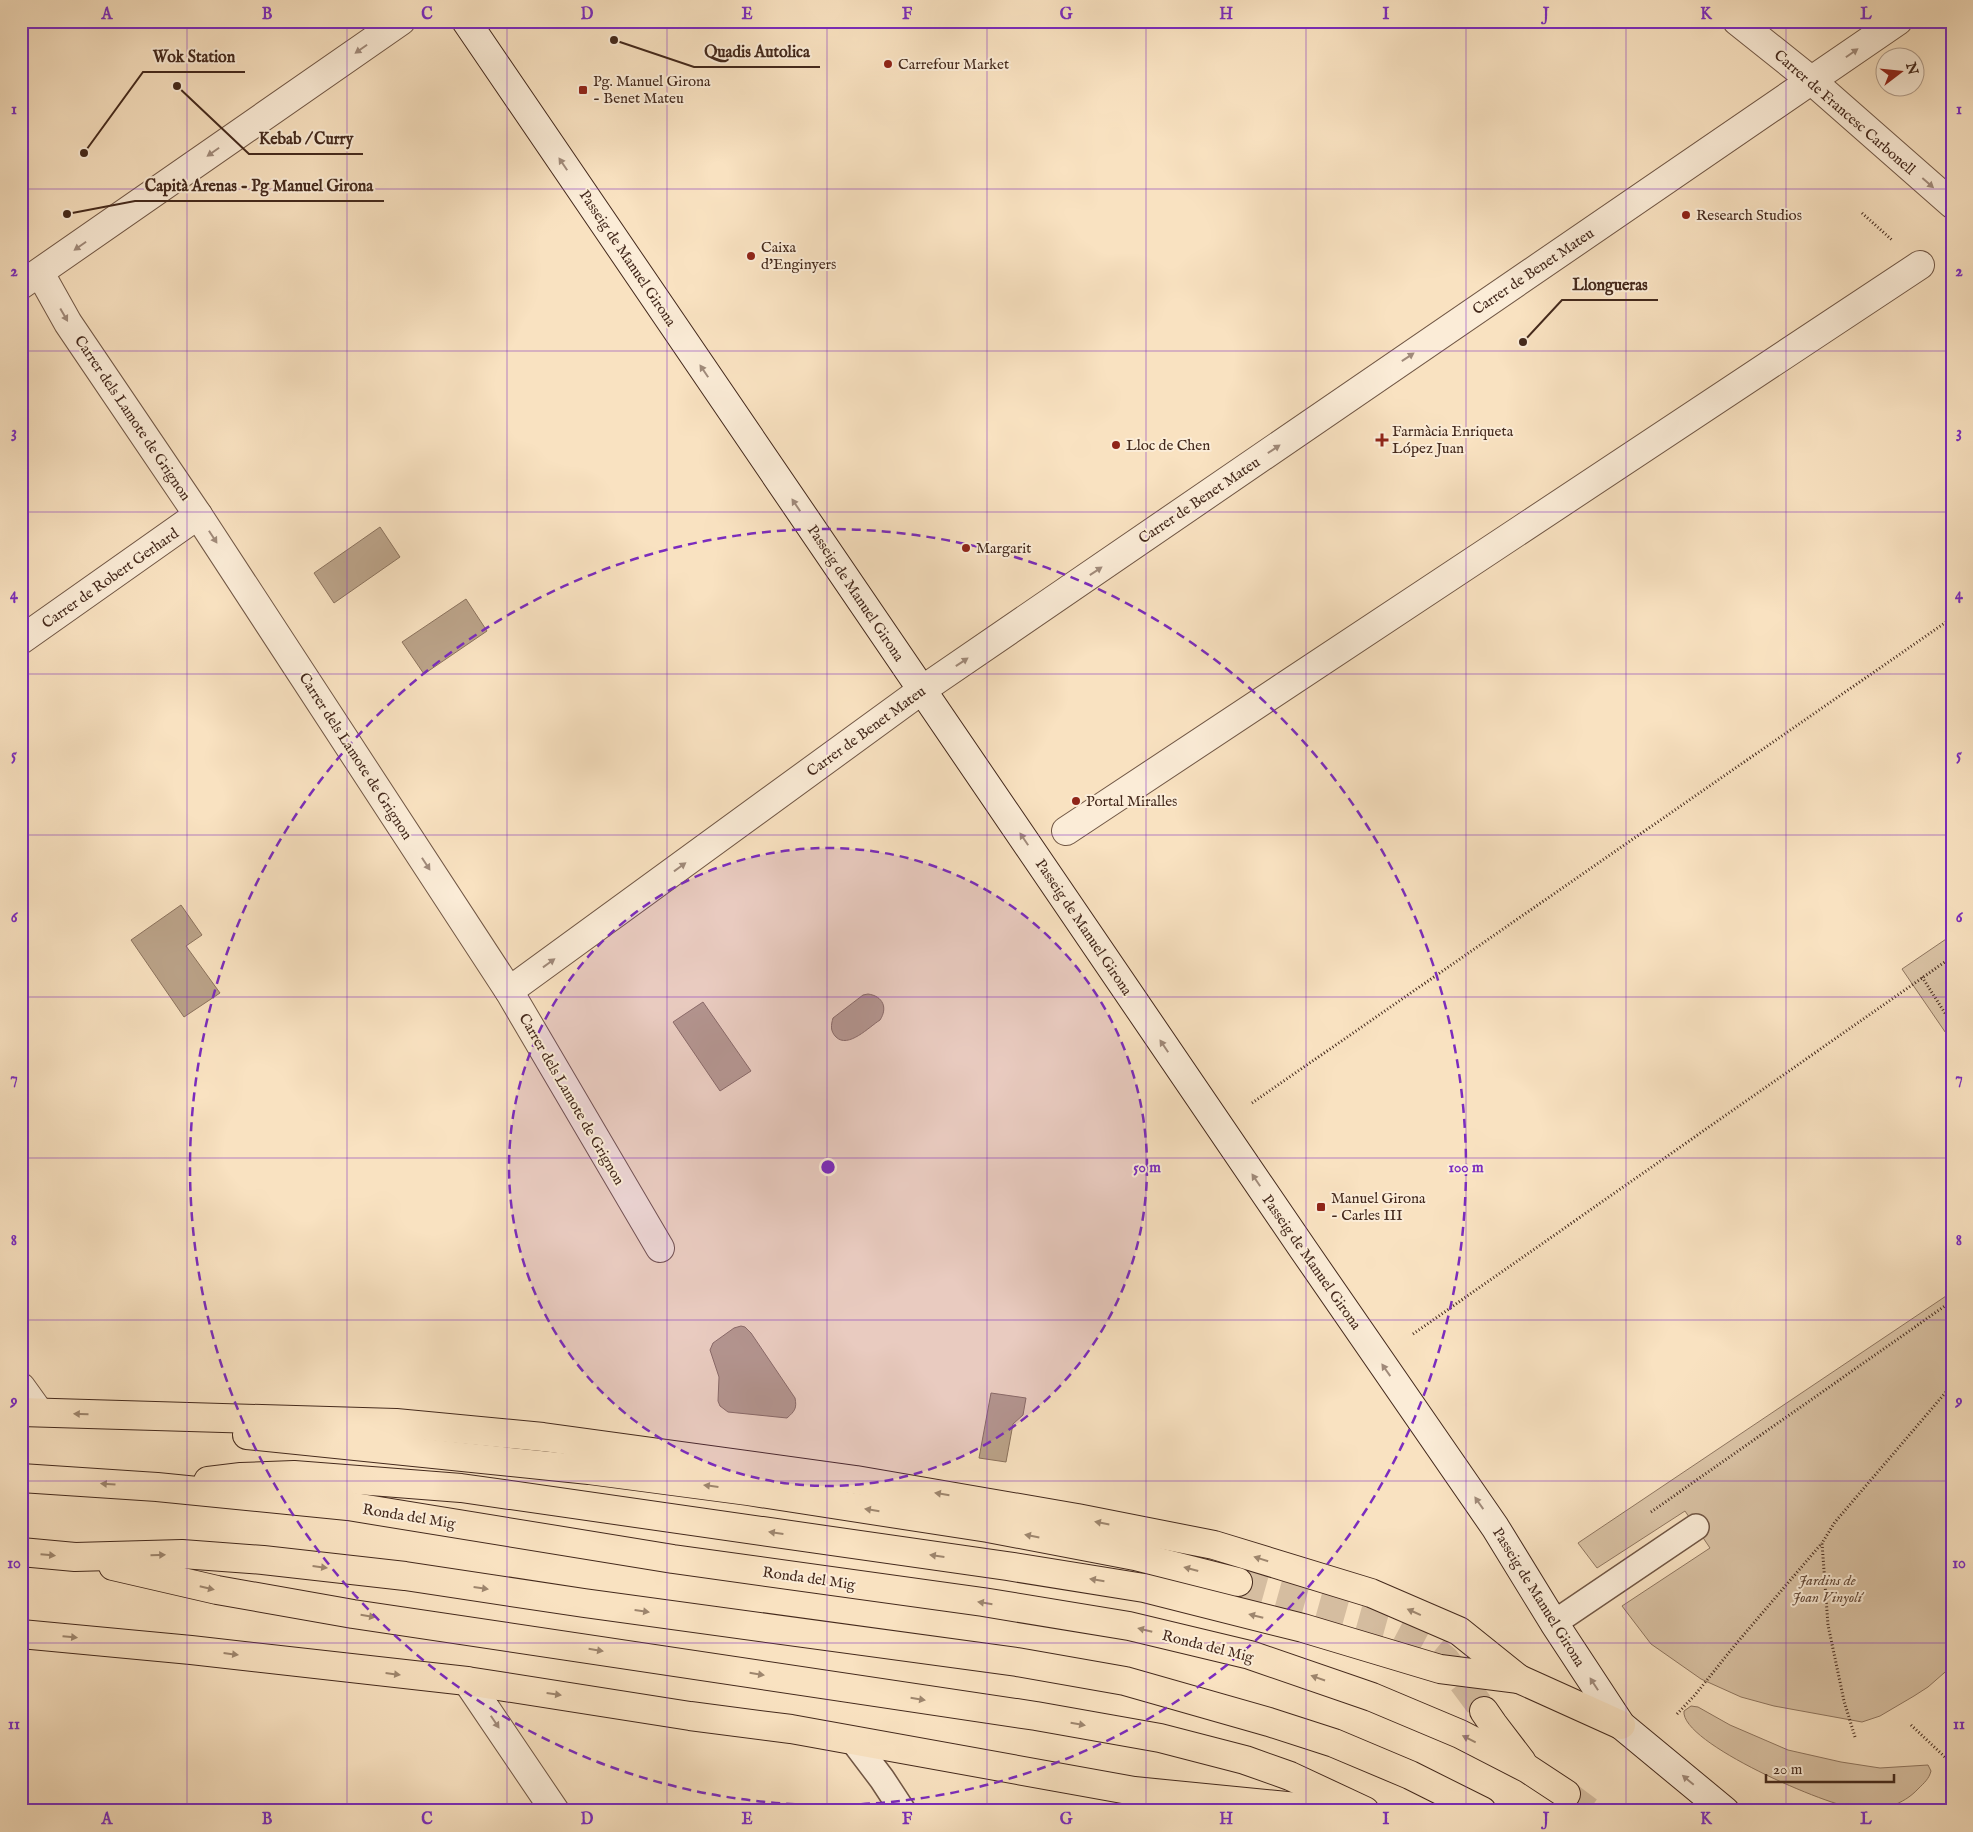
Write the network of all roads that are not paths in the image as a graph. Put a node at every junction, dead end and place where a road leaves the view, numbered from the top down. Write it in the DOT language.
graph roads {
  1 [pos="400,21"];
  2 [pos="466,21"];
  3 [pos="1737,21"];
  4 [pos="1898,21"];
  5 [pos="1812,81"];
  6 [pos="1952,204"];
  7 [pos="1920,265"];
  8 [pos="30,279"];
  9 [pos="198,515"];
  10 [pos="21,640"];
  11 [pos="922,690"];
  12 [pos="1066,831"];
  13 [pos="510,991"];
  14 [pos="660,1248"];
  15 [pos="21,1387"];
  16 [pos="30,1412"];
  17 [pos="122,1415"];
  18 [pos="21,1478"];
  19 [pos="156,1488"];
  20 [pos="1696,1527"];
  21 [pos="21,1552"];
  22 [pos="75,1557"];
  23 [pos="1238,1582"];
  24 [pos="1554,1623"];
  25 [pos="21,1634"];
  26 [pos="1520,1679"];
  27 [pos="467,1681"];
  28 [pos="1484,1710"];
  29 [pos="1621,1725"];
  30 [pos="854,1742"];
  31 [pos="1528,1769"];
  32 [pos="1566,1794"];
  33 [pos="555,1811"];
  34 [pos="903,1811"];
  35 [pos="1340,1811"];
  36 [pos="1365,1811"];
  37 [pos="1482,1811"];
  38 [pos="1725,1811"];
  1 -- 8 [label="street, one-way"];
  11 -- 2 [label="street, Passeig de Manuel Girona, one-way"];
  3 -- 5 [label="street, Carrer de Francesc Carbonell"];
  5 -- 4 [label="street, Carrer de Benet Mateu, one-way"];
  5 -- 6 [label="street, Carrer de Francesc Carbonell, one-way"];
  11 -- 5 [label="street, Carrer de Benet Mateu, one-way"];
  7 -- 12 [label="street"];
  8 -- 9 [label="street, Carrer dels Lamote de Grignon, one-way"];
  9 -- 10 [label="street, Carrer de Robert Gerhard"];
  9 -- 13 [label="street, Carrer dels Lamote de Grignon, one-way"];
  13 -- 11 [label="street, Carrer de Benet Mateu, one-way"];
  24 -- 11 [label="street, Passeig de Manuel Girona, one-way"];
  13 -- 14 [label="street, Carrer dels Lamote de Grignon"];
  15 -- 16 [label="street"];
  17 -- 16 [label="main road, one-way"];
  23 -- 17 [label="main road, one-way"];
  26 -- 17 [label="main road, one-way"];
  19 -- 18 [label="main road, Ronda del Mig, one-way"];
  26 -- 19 [label="main road, one-way"];
  31 -- 19 [label="main road, Ronda del Mig, one-way"];
  20 -- 24 [label="lane"];
  21 -- 22 [label="main road, one-way"];
  22 -- 36 [label="main road, one-way"];
  22 -- 37 [label="main road, one-way"];
  29 -- 24 [label="street, Passeig de Manuel Girona, one-way"];
  25 -- 27 [label="main road, one-way"];
  26 -- 29 [label="main road"];
  27 -- 30 [label="main road, one-way"];
  27 -- 33 [label="street, one-way"];
  28 -- 31 [label="main road"];
  38 -- 29 [label="street, Passeig de Manuel Girona, one-way"];
  30 -- 34 [label="lane"];
  30 -- 35 [label="main road"];
  31 -- 32 [label="main road, Ronda del Mig"];
}
